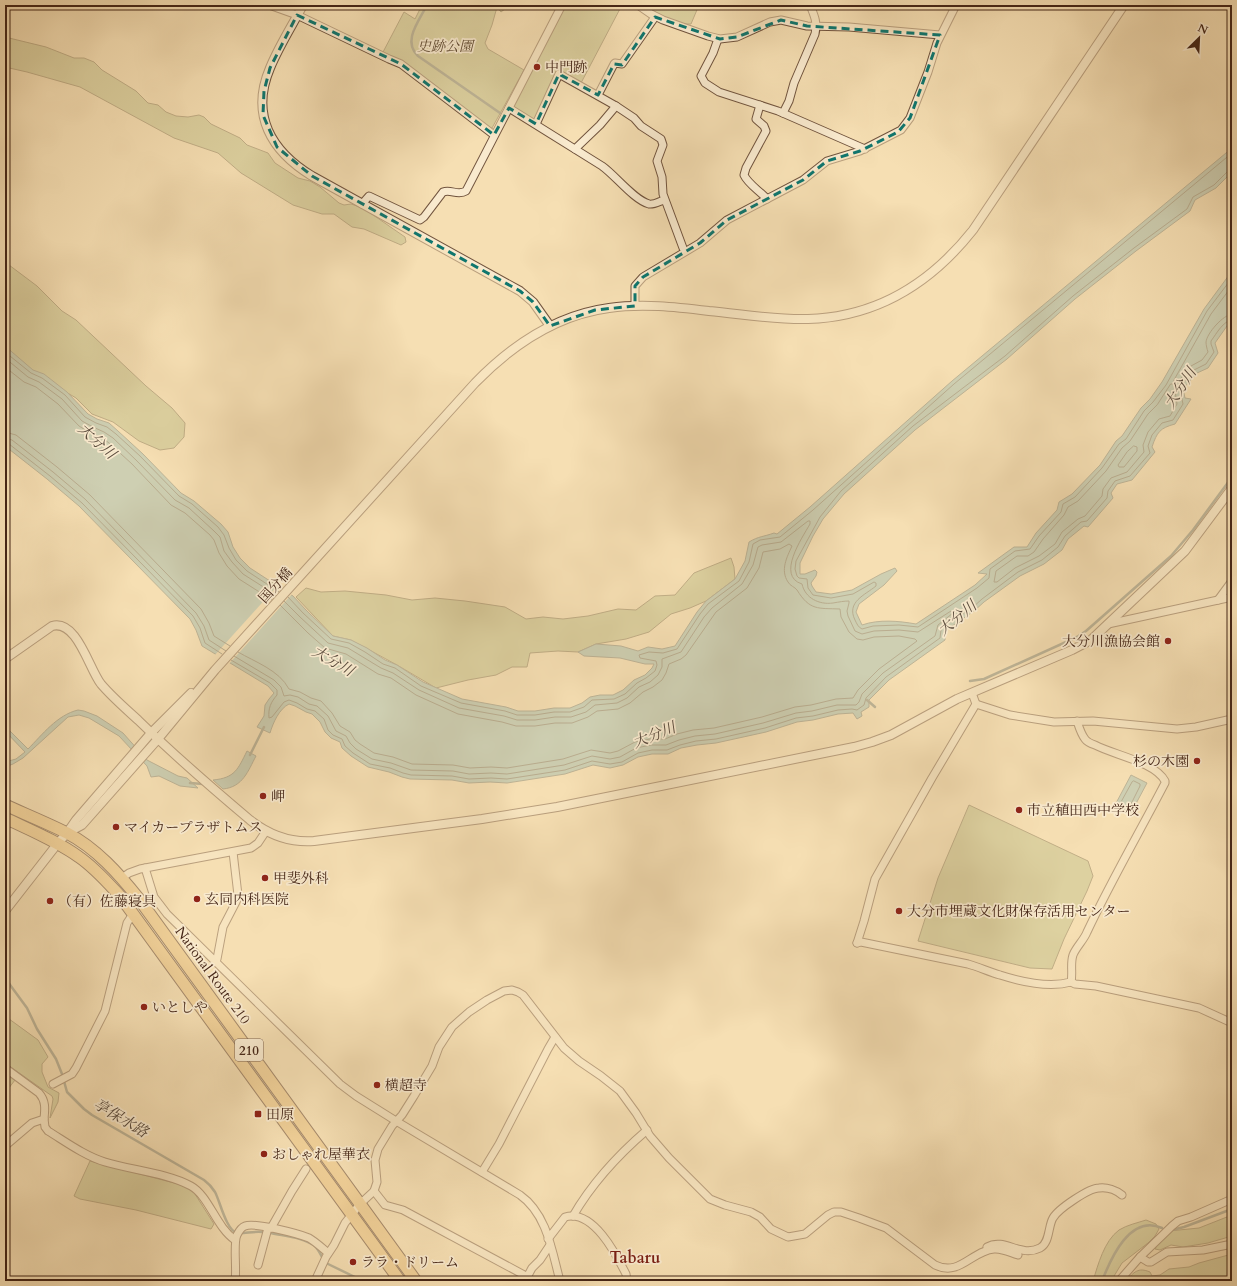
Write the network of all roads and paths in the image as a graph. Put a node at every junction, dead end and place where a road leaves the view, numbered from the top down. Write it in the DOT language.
graph roads {
  1 [pos="269,5"];
  2 [pos="303,5"];
  3 [pos="562,5"];
  4 [pos="638,5"];
  5 [pos="810,5"];
  6 [pos="956,5"];
  7 [pos="1124,5"];
  8 [pos="298,15"];
  9 [pos="655,17"];
  10 [pos="817,27"];
  11 [pos="940,35"];
  12 [pos="718,39"];
  13 [pos="598,95"];
  14 [pos="616,106"];
  15 [pos="760,106"];
  16 [pos="509,108"];
  17 [pos="783,114"];
  18 [pos="536,124"];
  19 [pos="494,135"];
  20 [pos="575,149"];
  21 [pos="865,149"];
  22 [pos="767,199"];
  23 [pos="664,200"];
  24 [pos="362,204"];
  25 [pos="683,248"];
  26 [pos="635,306"];
  27 [pos="550,326"];
  28 [pos="1232,488"];
  29 [pos="1232,581"];
  30 [pos="1232,597"];
  31 [pos="1218,600"];
  32 [pos="1108,624"];
  33 [pos="5,659"];
  34 [pos="972,693"];
  35 [pos="184,704"];
  36 [pos="976,704"];
  37 [pos="1232,719"];
  38 [pos="1077,721"];
  39 [pos="151,733"];
  40 [pos="158,739"];
  41 [pos="5,805"];
  42 [pos="5,818"];
  43 [pos="266,831"];
  44 [pos="68,833"];
  45 [pos="58,844"];
  46 [pos="233,852"];
  47 [pos="145,868"];
  48 [pos="122,878"];
  49 [pos="5,911"];
  50 [pos="133,914"];
  51 [pos="215,961"];
  52 [pos="1071,982"];
  53 [pos="1232,1023"];
  54 [pos="555,1037"];
  55 [pos="5,1068"];
  56 [pos="53,1084"];
  57 [pos="44,1119"];
  58 [pos="396,1122"];
  59 [pos="647,1130"];
  60 [pos="5,1146"];
  61 [pos="306,1169"];
  62 [pos="482,1172"];
  63 [pos="374,1192"];
  64 [pos="1122,1195"];
  65 [pos="1232,1199"];
  66 [pos="360,1204"];
  67 [pos="352,1214"];
  68 [pos="573,1216"];
  69 [pos="269,1228"];
  70 [pos="237,1235"];
  71 [pos="549,1242"];
  72 [pos="1232,1244"];
  73 [pos="981,1252"];
  74 [pos="328,1254"];
  75 [pos="1018,1255"];
  76 [pos="1140,1257"];
  77 [pos="258,1265"];
  78 [pos="526,1279"];
  79 [pos="235,1281"];
  80 [pos="315,1281"];
  81 [pos="400,1281"];
  82 [pos="416,1281"];
  83 [pos="560,1281"];
  84 [pos="627,1281"];
  85 [pos="1119,1281"];
  1 -- 8 [label="street"];
  2 -- 8 [label="street"];
  3 -- 16 [label="street"];
  4 -- 9 [label="street"];
  5 -- 10 [label="street"];
  6 -- 11 [label="street"];
  7 -- 26 [label="street, 国分橋"];
  8 -- 19 [label="street"];
  8 -- 24 [label="street"];
  9 -- 12 [label="street"];
  9 -- 13 [label="street"];
  10 -- 11 [label="street"];
  10 -- 12 [label="street"];
  10 -- 17 [label="street"];
  11 -- 21 [label="street"];
  12 -- 15 [label="street"];
  13 -- 14 [label="street"];
  13 -- 18 [label="street"];
  14 -- 20 [label="street"];
  14 -- 23 [label="street"];
  15 -- 17 [label="street"];
  15 -- 22 [label="street"];
  16 -- 18 [label="street"];
  16 -- 19 [label="street"];
  17 -- 21 [label="street"];
  18 -- 20 [label="street"];
  19 -- 24 [label="street"];
  20 -- 23 [label="street"];
  21 -- 22 [label="street"];
  22 -- 26 [label="street"];
  23 -- 25 [label="street"];
  24 -- 27 [label="street"];
  26 -- 27 [label="street, 国分橋"];
  27 -- 35 [label="street, 国分橋"];
  28 -- 32 [label="street"];
  29 -- 31 [label="street"];
  30 -- 31 [label="street"];
  31 -- 32 [label="street"];
  32 -- 34 [label="street"];
  33 -- 39 [label="street"];
  34 -- 36 [label="street"];
  34 -- 43 [label="street"];
  35 -- 39 [label="street"];
  35 -- 40 [label="street"];
  36 -- 38 [label="street"];
  36 -- 52 [label="street"];
  37 -- 38 [label="street"];
  38 -- 52 [label="street"];
  39 -- 40 [label="street"];
  39 -- 44 [label="street"];
  40 -- 43 [label="street"];
  40 -- 44 [label="street"];
  41 -- 44 [label="highway, National Route 210 / 210"];
  42 -- 45 [label="highway, National Route 210 / 210"];
  43 -- 46 [label="street"];
  44 -- 45 [label="street"];
  44 -- 48 [label="highway, National Route 210 / 210"];
  45 -- 49 [label="street"];
  45 -- 50 [label="highway, National Route 210 / 210"];
  46 -- 47 [label="street"];
  46 -- 51 [label="street"];
  47 -- 48 [label="street"];
  47 -- 51 [label="street"];
  48 -- 66 [label="highway, National Route 210 / 210"];
  50 -- 56 [label="street"];
  50 -- 67 [label="highway, National Route 210 / 210"];
  51 -- 58 [label="street"];
  52 -- 53 [label="street"];
  54 -- 58 [label="street"];
  54 -- 59 [label="street"];
  54 -- 62 [label="street"];
  55 -- 57 [label="street"];
  57 -- 60 [label="street"];
  57 -- 70 [label="street"];
  58 -- 62 [label="street"];
  58 -- 63 [label="street"];
  59 -- 68 [label="street"];
  59 -- 73 [label="street"];
  61 -- 69 [label="street"];
  62 -- 71 [label="street"];
  63 -- 66 [label="street"];
  63 -- 78 [label="street"];
  64 -- 73 [label="street"];
  65 -- 76 [label="street"];
  66 -- 67 [label="street"];
  66 -- 82 [label="highway, National Route 210 / 210"];
  67 -- 74 [label="street"];
  67 -- 81 [label="highway, National Route 210 / 210"];
  68 -- 71 [label="street"];
  68 -- 84 [label="street"];
  69 -- 70 [label="street"];
  69 -- 74 [label="street"];
  69 -- 77 [label="street"];
  70 -- 79 [label="street"];
  71 -- 78 [label="street"];
  71 -- 83 [label="street"];
  72 -- 76 [label="street"];
  73 -- 75 [label="street"];
  74 -- 80 [label="street"];
  76 -- 85 [label="street"];
}
